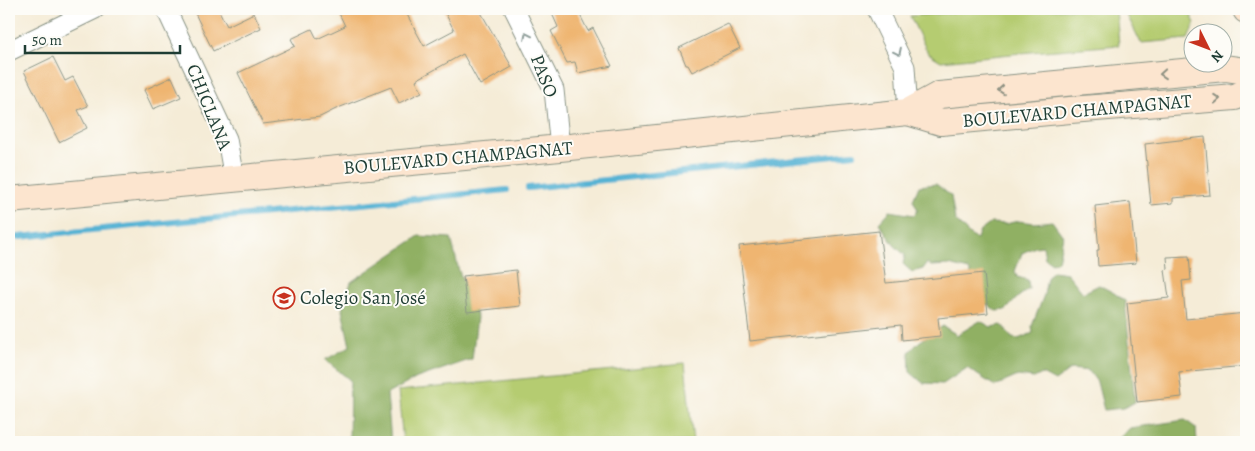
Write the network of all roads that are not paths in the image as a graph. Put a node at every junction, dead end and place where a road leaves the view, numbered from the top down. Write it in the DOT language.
graph roads {
  1 [pos="95,9"];
  2 [pos="166,9"];
  3 [pos="514,9"];
  4 [pos="876,9"];
  5 [pos="9,52"];
  6 [pos="1246,71"];
  7 [pos="1246,92"];
  8 [pos="908,112"];
  9 [pos="560,148"];
  10 [pos="234,179"];
  11 [pos="9,200"];
  1 -- 5 [label="street"];
  2 -- 10 [label="street, CHICLANA"];
  9 -- 3 [label="street, PASO, one-way"];
  4 -- 8 [label="street, one-way"];
  6 -- 8 [label="main road, BOULEVARD CHAMPAGNAT, one-way"];
  8 -- 7 [label="main road, BOULEVARD CHAMPAGNAT, one-way"];
  8 -- 9 [label="main road, BOULEVARD CHAMPAGNAT"];
  9 -- 10 [label="main road, BOULEVARD CHAMPAGNAT"];
  10 -- 11 [label="main road, BOULEVARD CHAMPAGNAT"];
}
